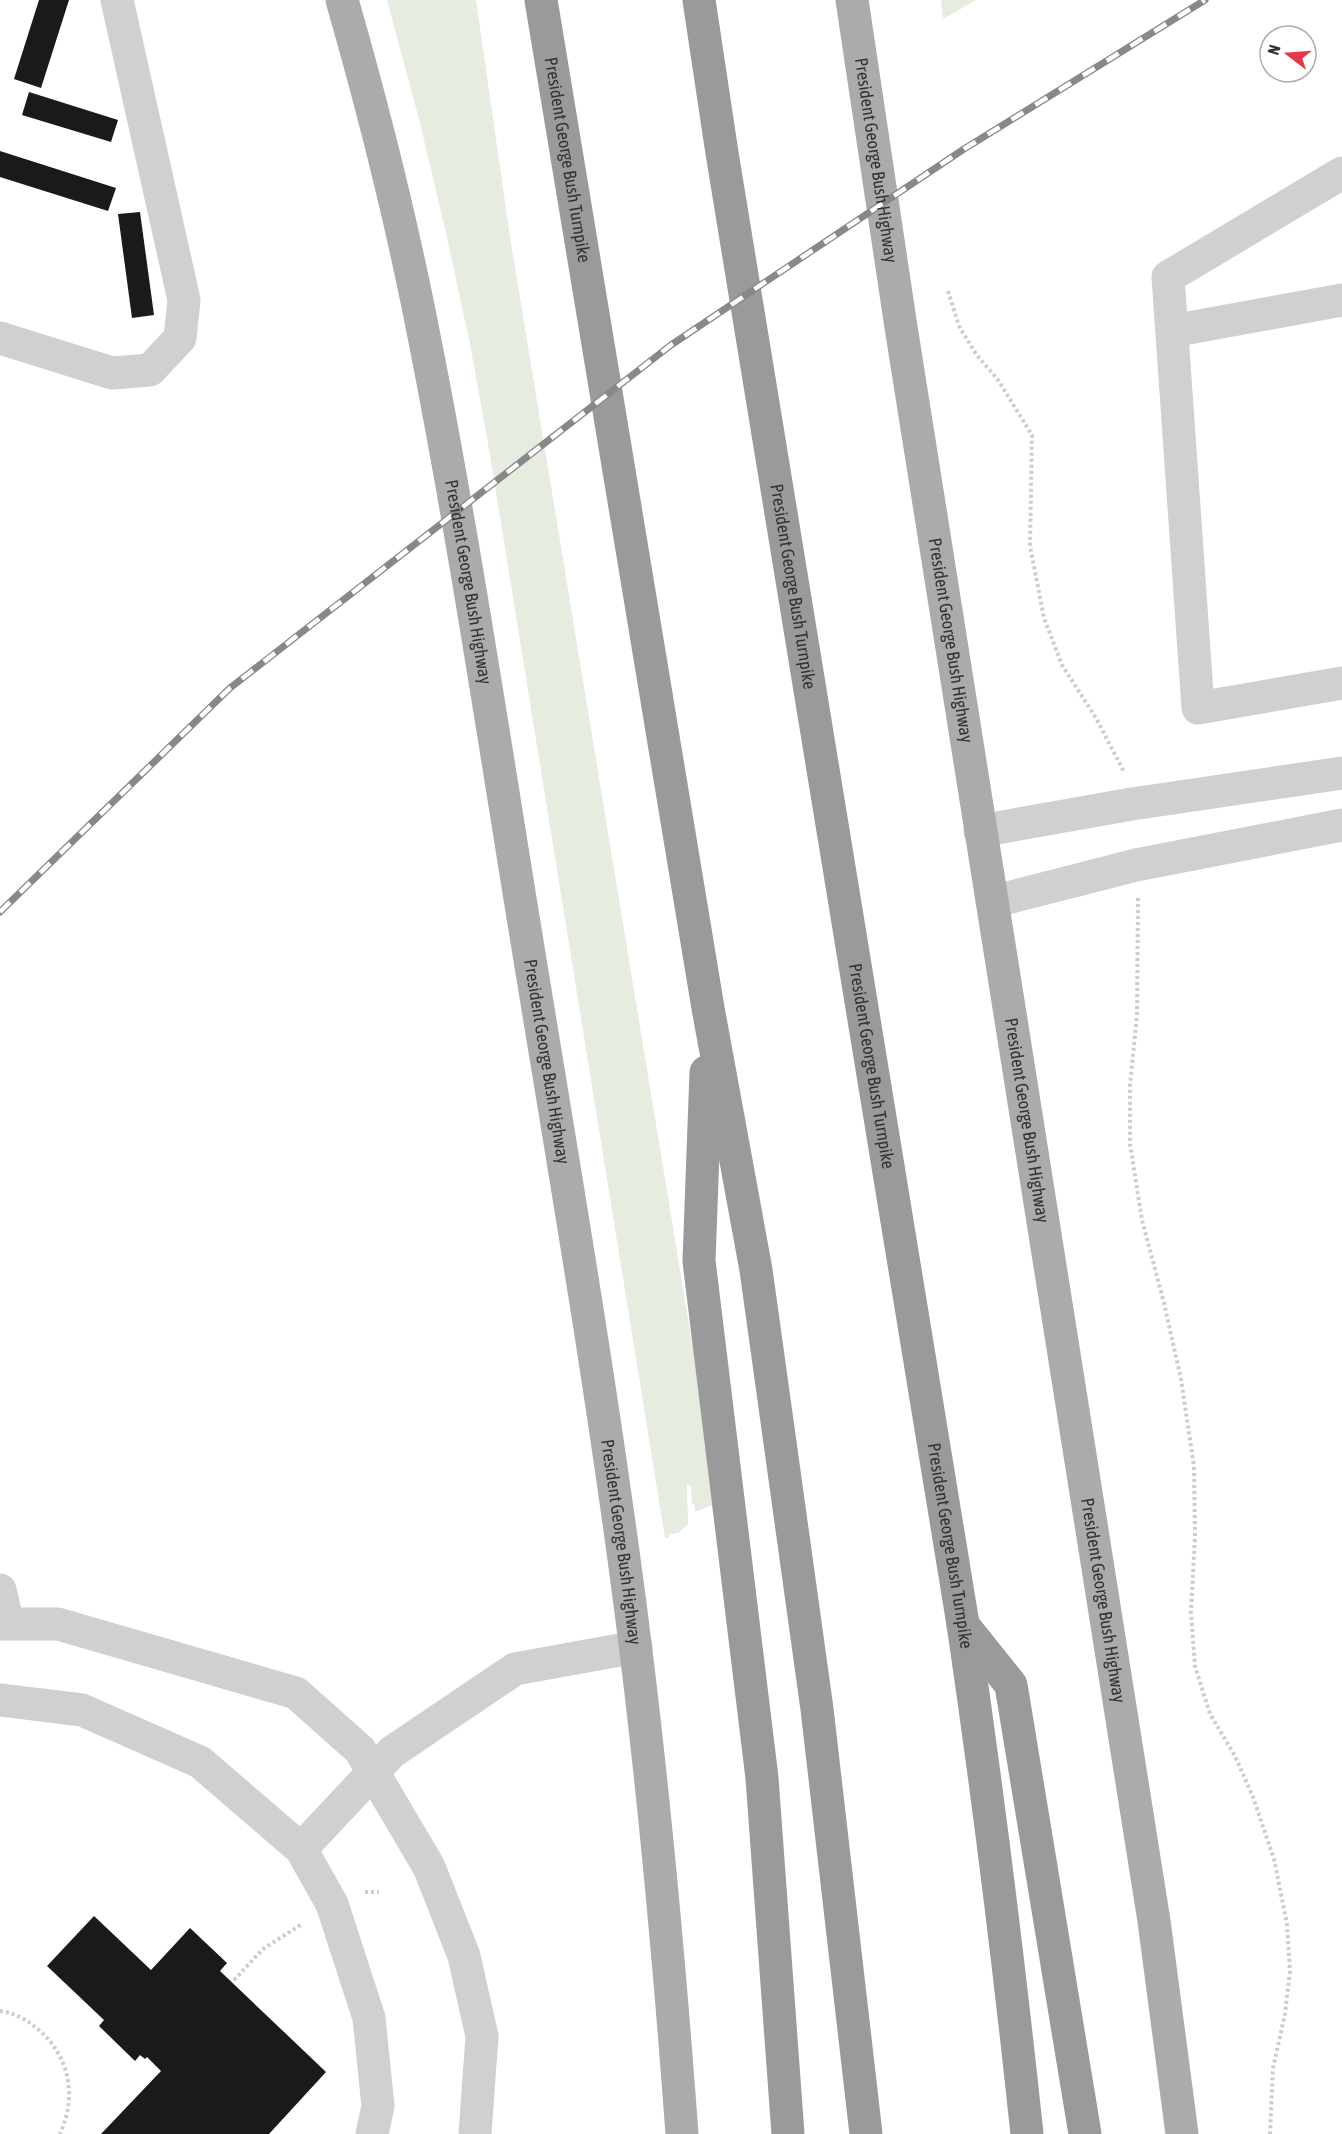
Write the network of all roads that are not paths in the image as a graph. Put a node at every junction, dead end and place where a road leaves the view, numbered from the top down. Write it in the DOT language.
graph roads {
  1 [pos="117,0"];
  2 [pos="342,0"];
  3 [pos="541,0"];
  4 [pos="699,0"];
  5 [pos="852,0"];
  6 [pos="1342,173"];
  7 [pos="1342,300"];
  8 [pos="1172,331"];
  9 [pos="0,339"];
  10 [pos="1342,683"];
  11 [pos="1342,773"];
  12 [pos="1342,825"];
  13 [pos="981,831"];
  14 [pos="992,902"];
  15 [pos="708,1008"];
  16 [pos="0,1590"];
  17 [pos="4,1624"];
  18 [pos="963,1624"];
  19 [pos="636,1647"];
  20 [pos="0,1700"];
  21 [pos="372,1772"];
  22 [pos="301,1849"];
  23 [pos="1187,2131"];
  24 [pos="372,2134"];
  25 [pos="475,2134"];
  26 [pos="682,2134"];
  27 [pos="788,2134"];
  28 [pos="866,2134"];
  29 [pos="1027,2134"];
  30 [pos="1085,2134"];
  1 -- 9 [label="lane"];
  2 -- 19 [label="main road, President George Bush Highway"];
  3 -- 15 [label="highway, President George Bush Turnpike"];
  4 -- 18 [label="highway, President George Bush Turnpike"];
  5 -- 13 [label="main road, President George Bush Highway"];
  6 -- 8 [label="lane"];
  7 -- 8 [label="lane"];
  8 -- 10 [label="lane"];
  11 -- 13 [label="lane"];
  12 -- 14 [label="lane"];
  13 -- 14 [label="main road, President George Bush Highway"];
  14 -- 23 [label="main road, President George Bush Highway"];
  15 -- 27 [label="highway"];
  15 -- 28 [label="highway, President George Bush Turnpike"];
  16 -- 17 [label="lane"];
  17 -- 21 [label="lane"];
  18 -- 29 [label="highway, President George Bush Turnpike"];
  18 -- 30 [label="highway"];
  19 -- 21 [label="lane"];
  19 -- 26 [label="main road, President George Bush Highway"];
  20 -- 22 [label="lane"];
  21 -- 22 [label="lane"];
  21 -- 25 [label="lane"];
  22 -- 24 [label="lane"];
}
